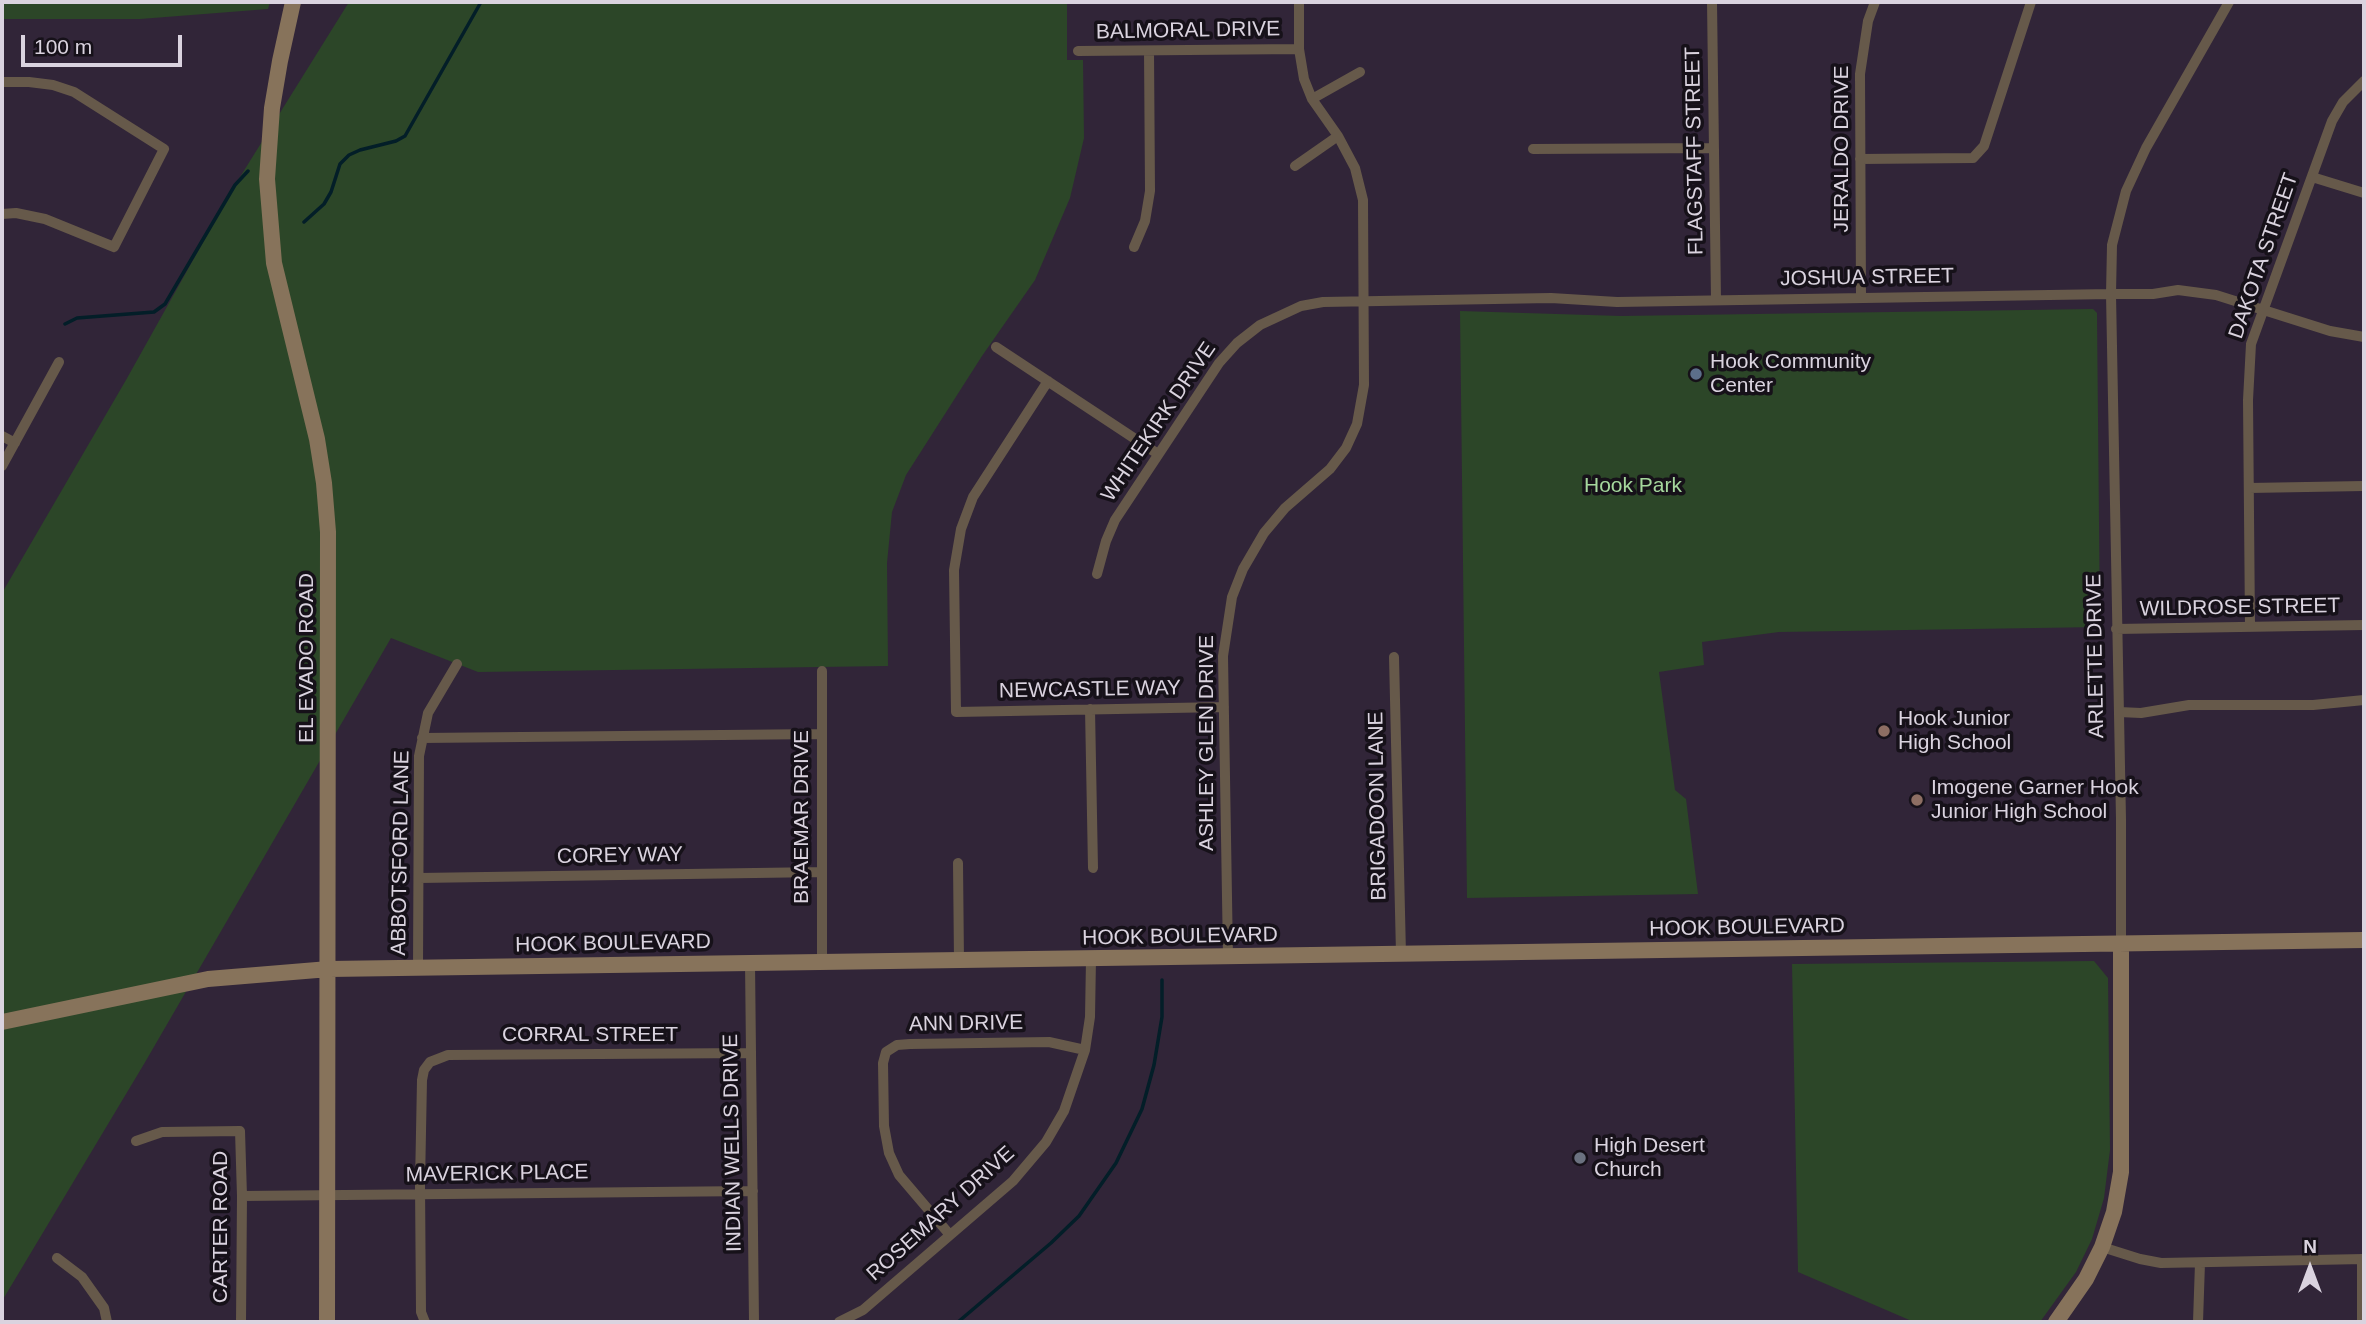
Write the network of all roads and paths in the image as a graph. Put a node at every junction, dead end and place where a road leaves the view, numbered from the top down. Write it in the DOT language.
graph roads {
  1 [pos="293,2"];
  2 [pos="1299,2"];
  3 [pos="1712,2"];
  4 [pos="1875,2"];
  5 [pos="2031,2"];
  6 [pos="2229,2"];
  7 [pos="1299,49"];
  8 [pos="1078,51"];
  9 [pos="1149,51"];
  10 [pos="1360,72"];
  11 [pos="2364,81"];
  12 [pos="2,82"];
  13 [pos="1312,99"];
  14 [pos="1338,136"];
  15 [pos="1714,148"];
  16 [pos="1533,149"];
  17 [pos="1860,159"];
  18 [pos="1295,166"];
  19 [pos="2312,177"];
  20 [pos="2364,193"];
  21 [pos="2,214"];
  22 [pos="1134,247"];
  23 [pos="2111,295"];
  24 [pos="1861,297"];
  25 [pos="1716,300"];
  26 [pos="1363,301"];
  27 [pos="2262,310"];
  28 [pos="2364,337"];
  29 [pos="996,347"];
  30 [pos="59,362"];
  31 [pos="1048,381"];
  32 [pos="2,436"];
  33 [pos="15,443"];
  34 [pos="1158,454"];
  35 [pos="2,466"];
  36 [pos="2364,486"];
  37 [pos="2249,488"];
  38 [pos="1097,574"];
  39 [pos="2364,625"];
  40 [pos="2250,627"];
  41 [pos="2116,629"];
  42 [pos="1394,657"];
  43 [pos="457,663"];
  44 [pos="822,671"];
  45 [pos="2364,700"];
  46 [pos="1224,707"];
  47 [pos="1090,709"];
  48 [pos="2119,712"];
  49 [pos="822,734"];
  50 [pos="422,738"];
  51 [pos="958,863"];
  52 [pos="1093,868"];
  53 [pos="822,872"];
  54 [pos="419,878"];
  55 [pos="2364,940"];
  56 [pos="2121,944"];
  57 [pos="1401,954"];
  58 [pos="1228,957"];
  59 [pos="1091,959"];
  60 [pos="959,961"];
  61 [pos="750,963"];
  62 [pos="822,963"];
  63 [pos="418,967"];
  64 [pos="329,970"];
  65 [pos="2,1022"];
  66 [pos="1085,1050"];
  67 [pos="751,1053"];
  68 [pos="136,1141"];
  69 [pos="753,1191"];
  70 [pos="420,1194"];
  71 [pos="327,1195"];
  72 [pos="242,1196"];
  73 [pos="950,1235"];
  74 [pos="2102,1247"];
  75 [pos="57,1258"];
  76 [pos="2363,1259"];
  77 [pos="2200,1263"];
  78 [pos="107,1322"];
  79 [pos="240,1322"];
  80 [pos="327,1322"];
  81 [pos="425,1322"];
  82 [pos="754,1322"];
  83 [pos="839,1322"];
  84 [pos="2056,1322"];
  85 [pos="2198,1322"];
  86 [pos="2362,1322"];
  1 -- 64 [label="main road, EL EVADO ROAD"];
  2 -- 7 [label="street, ASHLEY GLEN DRIVE"];
  3 -- 15 [label="street, FLAGSTAFF STREET"];
  4 -- 17 [label="street, JERALDO DRIVE"];
  5 -- 17 [label="street"];
  6 -- 23 [label="street, ARLETTE DRIVE"];
  7 -- 9 [label="street, BALMORAL DRIVE"];
  7 -- 13 [label="street, ASHLEY GLEN DRIVE"];
  8 -- 9 [label="street, BALMORAL DRIVE"];
  9 -- 22 [label="street"];
  10 -- 13 [label="street"];
  11 -- 19 [label="street, DAKOTA STREET"];
  12 -- 21 [label="street"];
  13 -- 14 [label="street, ASHLEY GLEN DRIVE"];
  14 -- 18 [label="street"];
  14 -- 26 [label="street, ASHLEY GLEN DRIVE"];
  15 -- 16 [label="street"];
  15 -- 25 [label="street, FLAGSTAFF STREET"];
  17 -- 24 [label="street, JERALDO DRIVE"];
  19 -- 20 [label="street"];
  19 -- 27 [label="street, DAKOTA STREET"];
  23 -- 24 [label="street, JOSHUA STREET"];
  23 -- 27 [label="street, JOSHUA STREET"];
  23 -- 41 [label="street, ARLETTE DRIVE"];
  24 -- 25 [label="street, JOSHUA STREET"];
  25 -- 26 [label="street, JOSHUA STREET"];
  26 -- 34 [label="street, WHITEKIRK DRIVE"];
  26 -- 46 [label="street, ASHLEY GLEN DRIVE"];
  27 -- 28 [label="street, JOSHUA STREET"];
  27 -- 37 [label="street, DAKOTA STREET"];
  29 -- 31 [label="street"];
  30 -- 33 [label="street"];
  31 -- 34 [label="street"];
  31 -- 47 [label="street, NEWCASTLE WAY"];
  32 -- 33 [label="street"];
  33 -- 35 [label="street"];
  34 -- 38 [label="street, WHITEKIRK DRIVE"];
  36 -- 37 [label="street"];
  37 -- 40 [label="street, DAKOTA STREET"];
  39 -- 40 [label="street, WILDROSE STREET"];
  40 -- 41 [label="street, WILDROSE STREET"];
  41 -- 48 [label="street, ARLETTE DRIVE"];
  42 -- 57 [label="street, BRIGADOON LANE"];
  43 -- 50 [label="street, ABBOTSFORD LANE"];
  44 -- 49 [label="street, BRAEMAR DRIVE"];
  45 -- 48 [label="street"];
  46 -- 47 [label="street, NEWCASTLE WAY"];
  46 -- 58 [label="street, ASHLEY GLEN DRIVE"];
  47 -- 52 [label="street"];
  48 -- 56 [label="street, ARLETTE DRIVE"];
  49 -- 50 [label="street"];
  49 -- 53 [label="street, BRAEMAR DRIVE"];
  50 -- 54 [label="street, ABBOTSFORD LANE"];
  51 -- 60 [label="street"];
  53 -- 54 [label="street, COREY WAY"];
  53 -- 62 [label="street, BRAEMAR DRIVE"];
  54 -- 63 [label="street, ABBOTSFORD LANE"];
  55 -- 56 [label="main road, HOOK BOULEVARD"];
  56 -- 57 [label="main road, HOOK BOULEVARD"];
  56 -- 74 [label="main road, ARLETTE DRIVE"];
  57 -- 58 [label="main road, HOOK BOULEVARD"];
  58 -- 59 [label="main road, HOOK BOULEVARD"];
  59 -- 60 [label="main road, HOOK BOULEVARD"];
  59 -- 66 [label="street, ROSEMARY DRIVE"];
  60 -- 62 [label="main road, HOOK BOULEVARD"];
  61 -- 62 [label="main road, HOOK BOULEVARD"];
  61 -- 63 [label="main road, HOOK BOULEVARD"];
  61 -- 67 [label="street, INDIAN WELLS DRIVE"];
  63 -- 64 [label="main road, HOOK BOULEVARD"];
  64 -- 65 [label="main road, HOOK BOULEVARD"];
  64 -- 71 [label="main road, EL EVADO ROAD"];
  66 -- 73 [label="street, ROSEMARY DRIVE"];
  66 -- 73 [label="street, ANN DRIVE"];
  67 -- 69 [label="street, INDIAN WELLS DRIVE"];
  67 -- 70 [label="street, CORRAL STREET"];
  68 -- 72 [label="street, CARTER ROAD"];
  69 -- 70 [label="street, MAVERICK PLACE"];
  69 -- 82 [label="street, INDIAN WELLS DRIVE"];
  70 -- 71 [label="street, MAVERICK PLACE"];
  70 -- 81 [label="street"];
  71 -- 72 [label="street, MAVERICK PLACE"];
  71 -- 80 [label="main road, EL EVADO ROAD"];
  72 -- 79 [label="street, CARTER ROAD"];
  73 -- 83 [label="street, ROSEMARY DRIVE"];
  74 -- 77 [label="street"];
  74 -- 84 [label="main road, ARLETTE DRIVE"];
  75 -- 78 [label="street"];
  76 -- 77 [label="street"];
  76 -- 86 [label="street"];
  77 -- 85 [label="street"];
}
